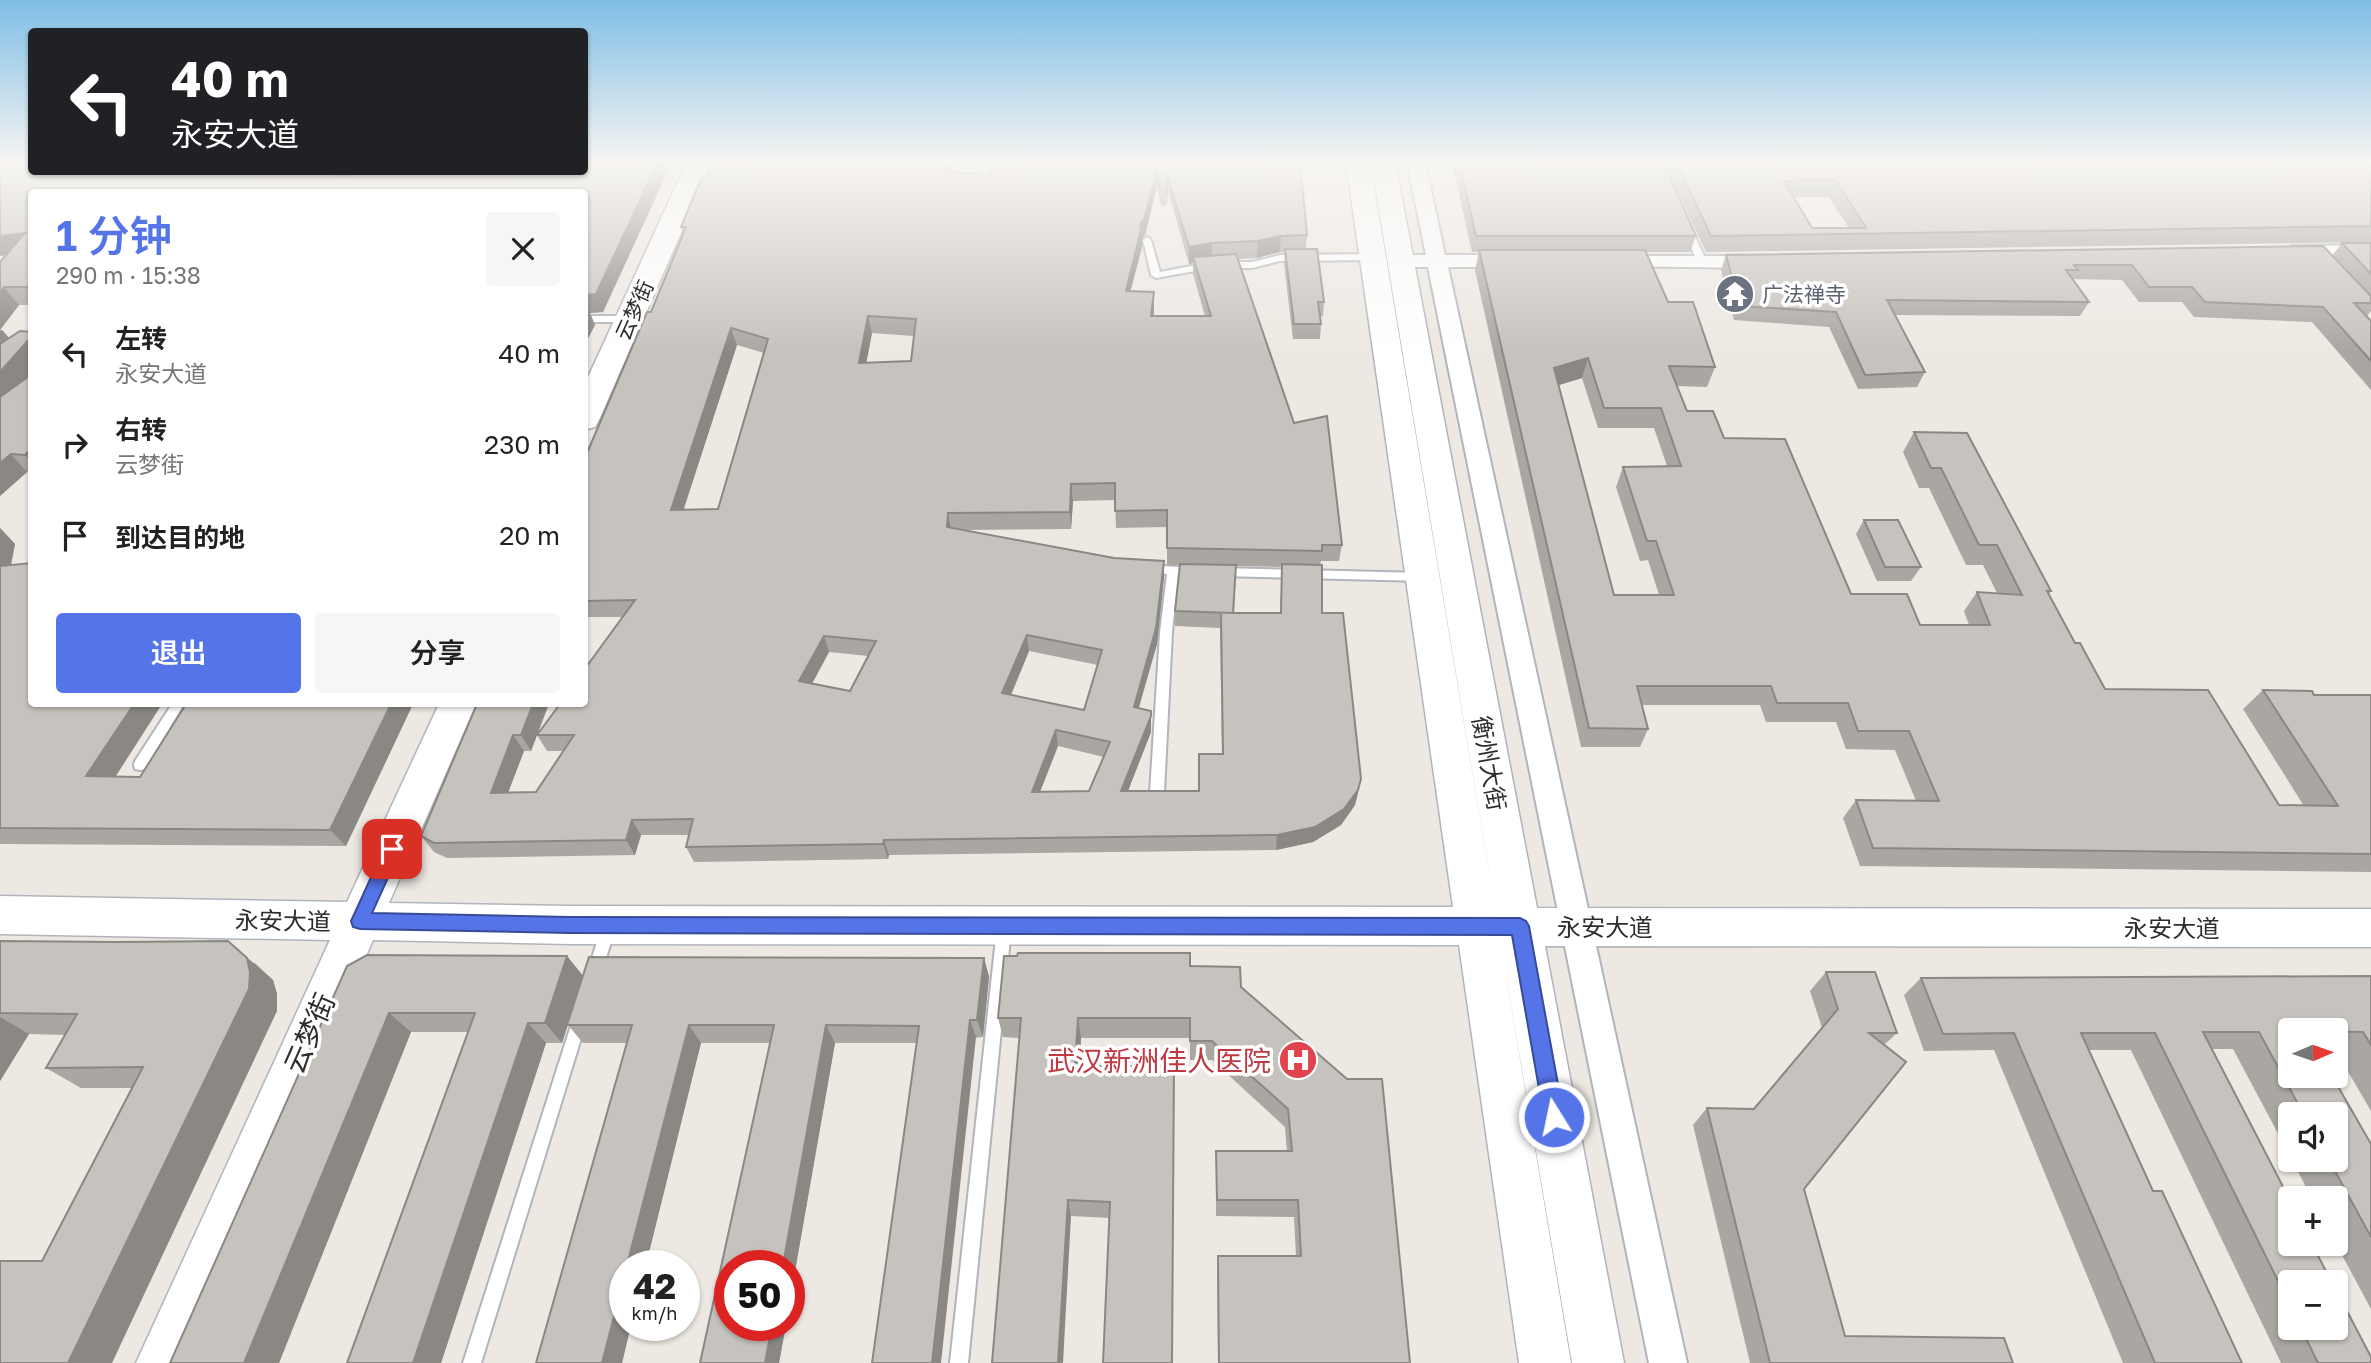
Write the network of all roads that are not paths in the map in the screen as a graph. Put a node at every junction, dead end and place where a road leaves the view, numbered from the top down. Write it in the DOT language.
graph roads {
  1 [pos="672,226"];
  2 [pos="1388,226"];
  3 [pos="1397,226"];
  4 [pos="1408,226"];
  5 [pos="1686,226"];
  6 [pos="1147,240"];
  7 [pos="2371,251"];
  8 [pos="2274,252"];
  9 [pos="1404,260"];
  10 [pos="1530,261"];
  11 [pos="1596,261"];
  12 [pos="1702,261"];
  13 [pos="1777,261"];
  14 [pos="588,319"];
  15 [pos="630,319"];
  16 [pos="588,411"];
  17 [pos="1136,568"];
  18 [pos="1174,572"];
  19 [pos="1423,577"];
  20 [pos="176,707"];
  21 [pos="456,707"];
  22 [pos="140,765"];
  23 [pos="1157,793"];
  24 [pos="0,915"];
  25 [pos="360,921"];
  26 [pos="609,925"];
  27 [pos="1004,925"];
  28 [pos="1477,926"];
  29 [pos="1520,926"];
  30 [pos="1577,926"];
  31 [pos="2371,928"];
  32 [pos="162,1363"];
  33 [pos="472,1363"];
  34 [pos="959,1363"];
  35 [pos="1545,1363"];
  36 [pos="1598,1363"];
  37 [pos="1668,1363"];
  1 -- 15 [label="street, 云梦街"];
  2 -- 9 [label="street, 衡州大街"];
  3 -- 9 [label="street, 衡州大街"];
  4 -- 9 [label="street"];
  5 -- 12 [label="lane"];
  6 -- 9 [label="lane"];
  7 -- 8 [label="street"];
  9 -- 10 [label="street"];
  9 -- 19 [label="street, 衡州大街"];
  9 -- 29 [label="street, 衡州大街"];
  9 -- 30 [label="street"];
  11 -- 12 [label="street"];
  12 -- 13 [label="street"];
  14 -- 15 [label="lane"];
  15 -- 16 [label="street, 云梦街"];
  17 -- 18 [label="lane"];
  18 -- 19 [label="lane"];
  18 -- 23 [label="lane"];
  19 -- 28 [label="street, 衡州大街"];
  20 -- 22 [label="lane"];
  21 -- 25 [label="street, 云梦街"];
  24 -- 25 [label="street, 永安大道"];
  25 -- 26 [label="street, 永安大道"];
  25 -- 32 [label="street, 云梦街"];
  26 -- 27 [label="street, 永安大道"];
  26 -- 33 [label="lane"];
  27 -- 28 [label="street, 永安大道"];
  27 -- 34 [label="lane"];
  28 -- 29 [label="street, 永安大道"];
  28 -- 35 [label="street, 衡州大街"];
  29 -- 30 [label="street, 永安大道"];
  29 -- 36 [label="street, 衡州大街"];
  30 -- 31 [label="street, 永安大道"];
  30 -- 37 [label="street"];
}
